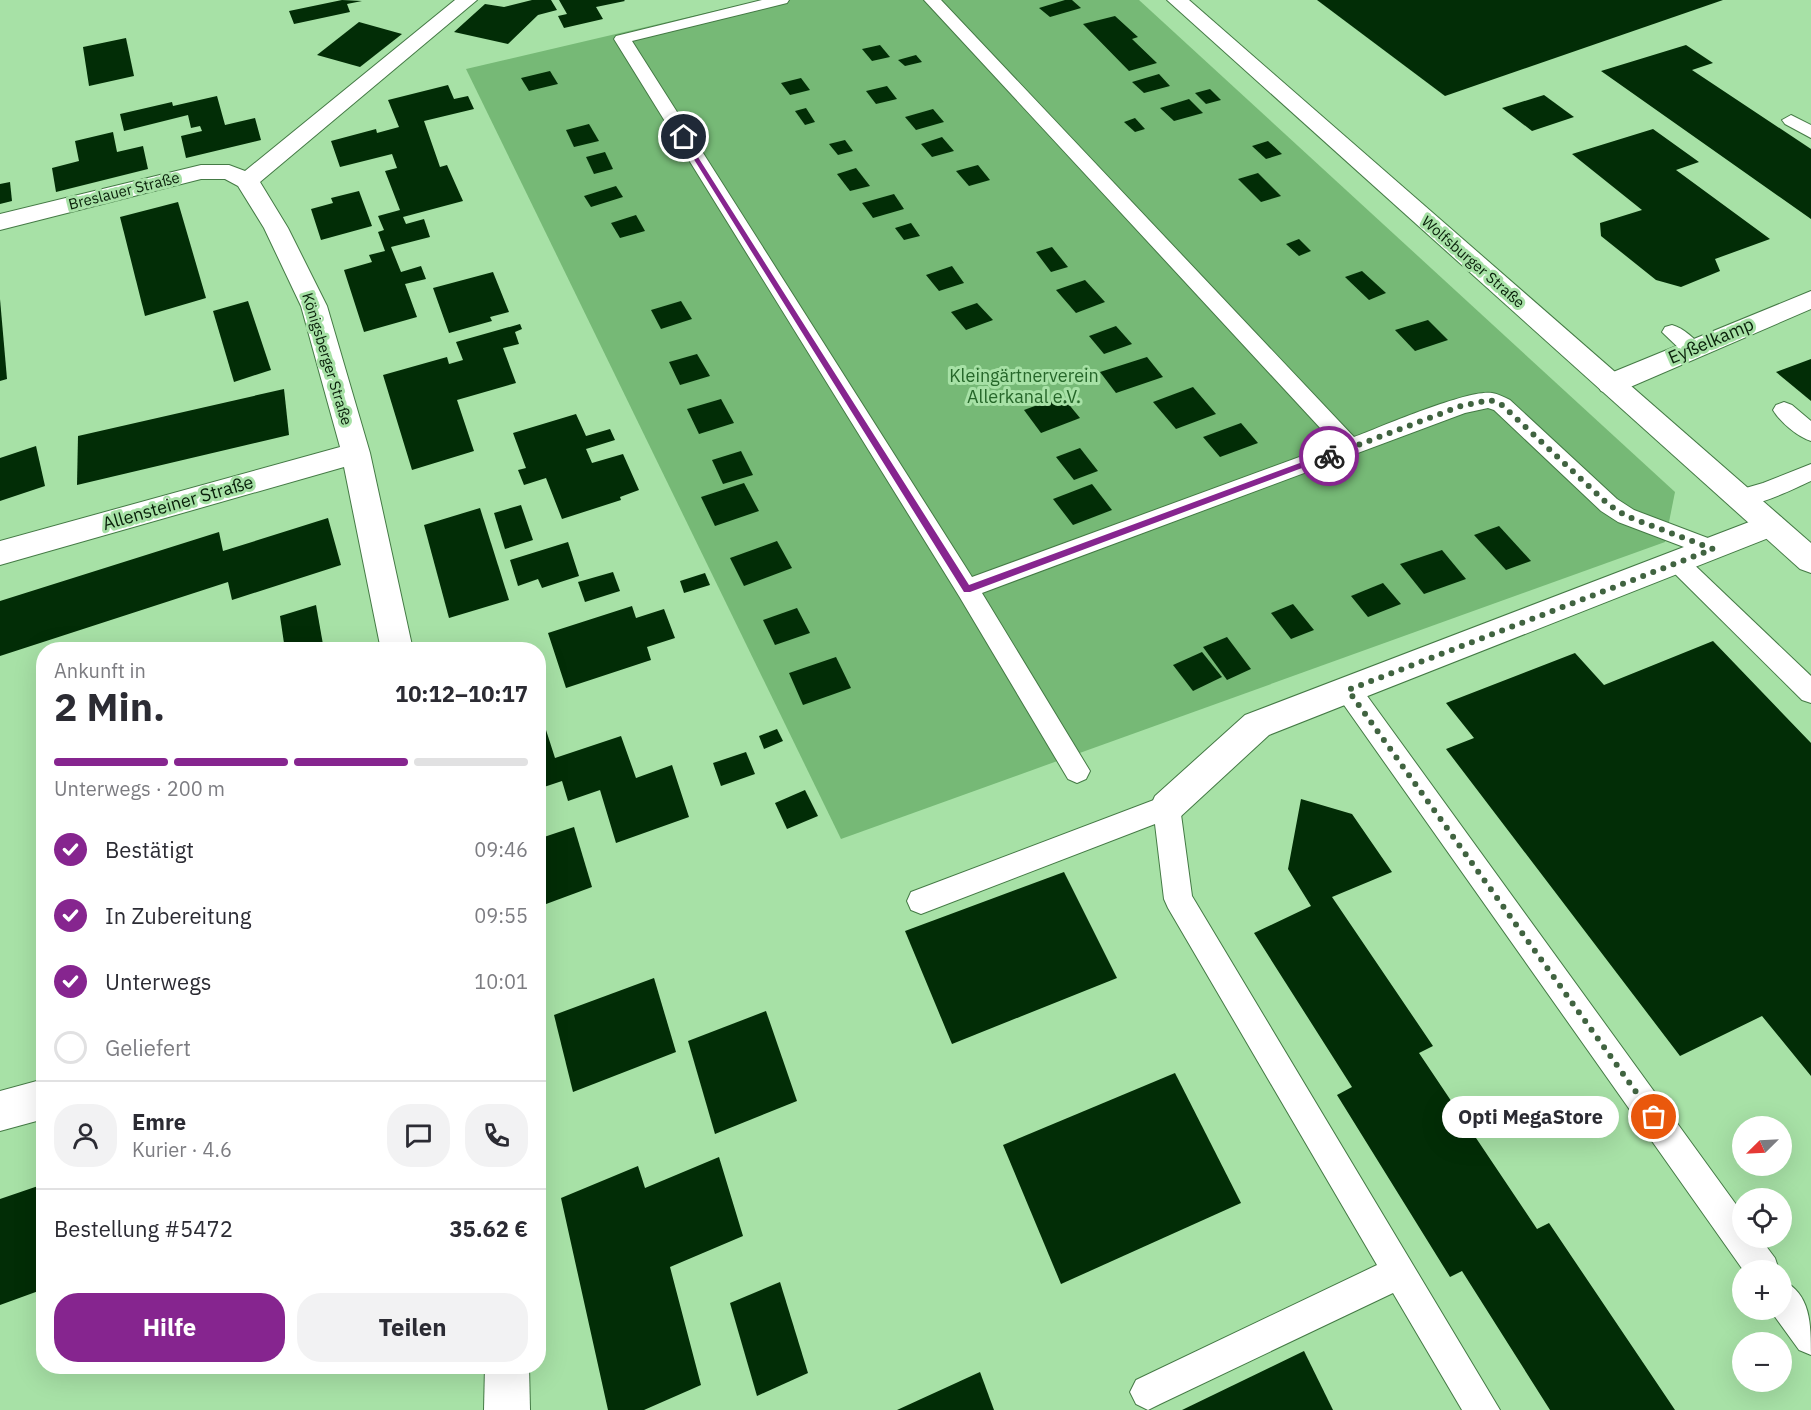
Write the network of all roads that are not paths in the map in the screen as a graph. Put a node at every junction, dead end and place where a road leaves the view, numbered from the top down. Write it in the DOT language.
graph roads {
  1 [pos="467,0"];
  2 [pos="781,0"];
  3 [pos="932,0"];
  4 [pos="1176,0"];
  5 [pos="1791,120"];
  6 [pos="1811,133"];
  7 [pos="247,182"];
  8 [pos="0,222"];
  9 [pos="1811,298"];
  10 [pos="1611,384"];
  11 [pos="1784,410"];
  12 [pos="1811,433"];
  13 [pos="1351,448"];
  14 [pos="356,453"];
  15 [pos="1811,472"];
  16 [pos="1740,498"];
  17 [pos="1770,525"];
  18 [pos="1713,549"];
  19 [pos="0,553"];
  20 [pos="1676,561"];
  21 [pos="1811,561"];
  22 [pos="967,589"];
  23 [pos="395,642"];
  24 [pos="1348,690"];
  25 [pos="1811,692"];
  26 [pos="1077,771"];
  27 [pos="1167,807"];
  28 [pos="921,901"];
  29 [pos="36,1101"];
  30 [pos="0,1111"];
  31 [pos="1756,1260"];
  32 [pos="1400,1272"];
  33 [pos="1792,1311"];
  34 [pos="1811,1338"];
  35 [pos="507,1374"];
  36 [pos="1148,1392"];
  37 [pos="507,1410"];
  38 [pos="1482,1410"];
  1 -- 7 [label="street"];
  2 -- 22 [label="lane"];
  3 -- 13 [label="lane"];
  4 -- 10 [label="street, Wolfsburger Straße"];
  5 -- 6 [label="lane"];
  7 -- 8 [label="street, Breslauer Straße"];
  7 -- 14 [label="street, Königsberger Straße"];
  9 -- 10 [label="street, Eyßelkamp"];
  10 -- 16 [label="street, Wolfsburger Straße"];
  11 -- 12 [label="lane"];
  13 -- 18 [label="lane"];
  13 -- 22 [label="lane"];
  14 -- 19 [label="street, Allensteiner Straße"];
  14 -- 23 [label="street, Königsberger Straße"];
  15 -- 16 [label="lane"];
  16 -- 17 [label="street, Wolfsburger Straße"];
  17 -- 18 [label="street"];
  17 -- 21 [label="street, Wolfsburger Straße"];
  18 -- 20 [label="street"];
  20 -- 24 [label="street"];
  20 -- 25 [label="lane"];
  22 -- 26 [label="lane"];
  24 -- 27 [label="street"];
  24 -- 31 [label="lane"];
  27 -- 28 [label="lane"];
  27 -- 32 [label="lane"];
  29 -- 30 [label="street"];
  32 -- 36 [label="lane"];
  32 -- 38 [label="lane"];
  33 -- 34 [label="lane"];
  35 -- 37 [label="street"];
}
